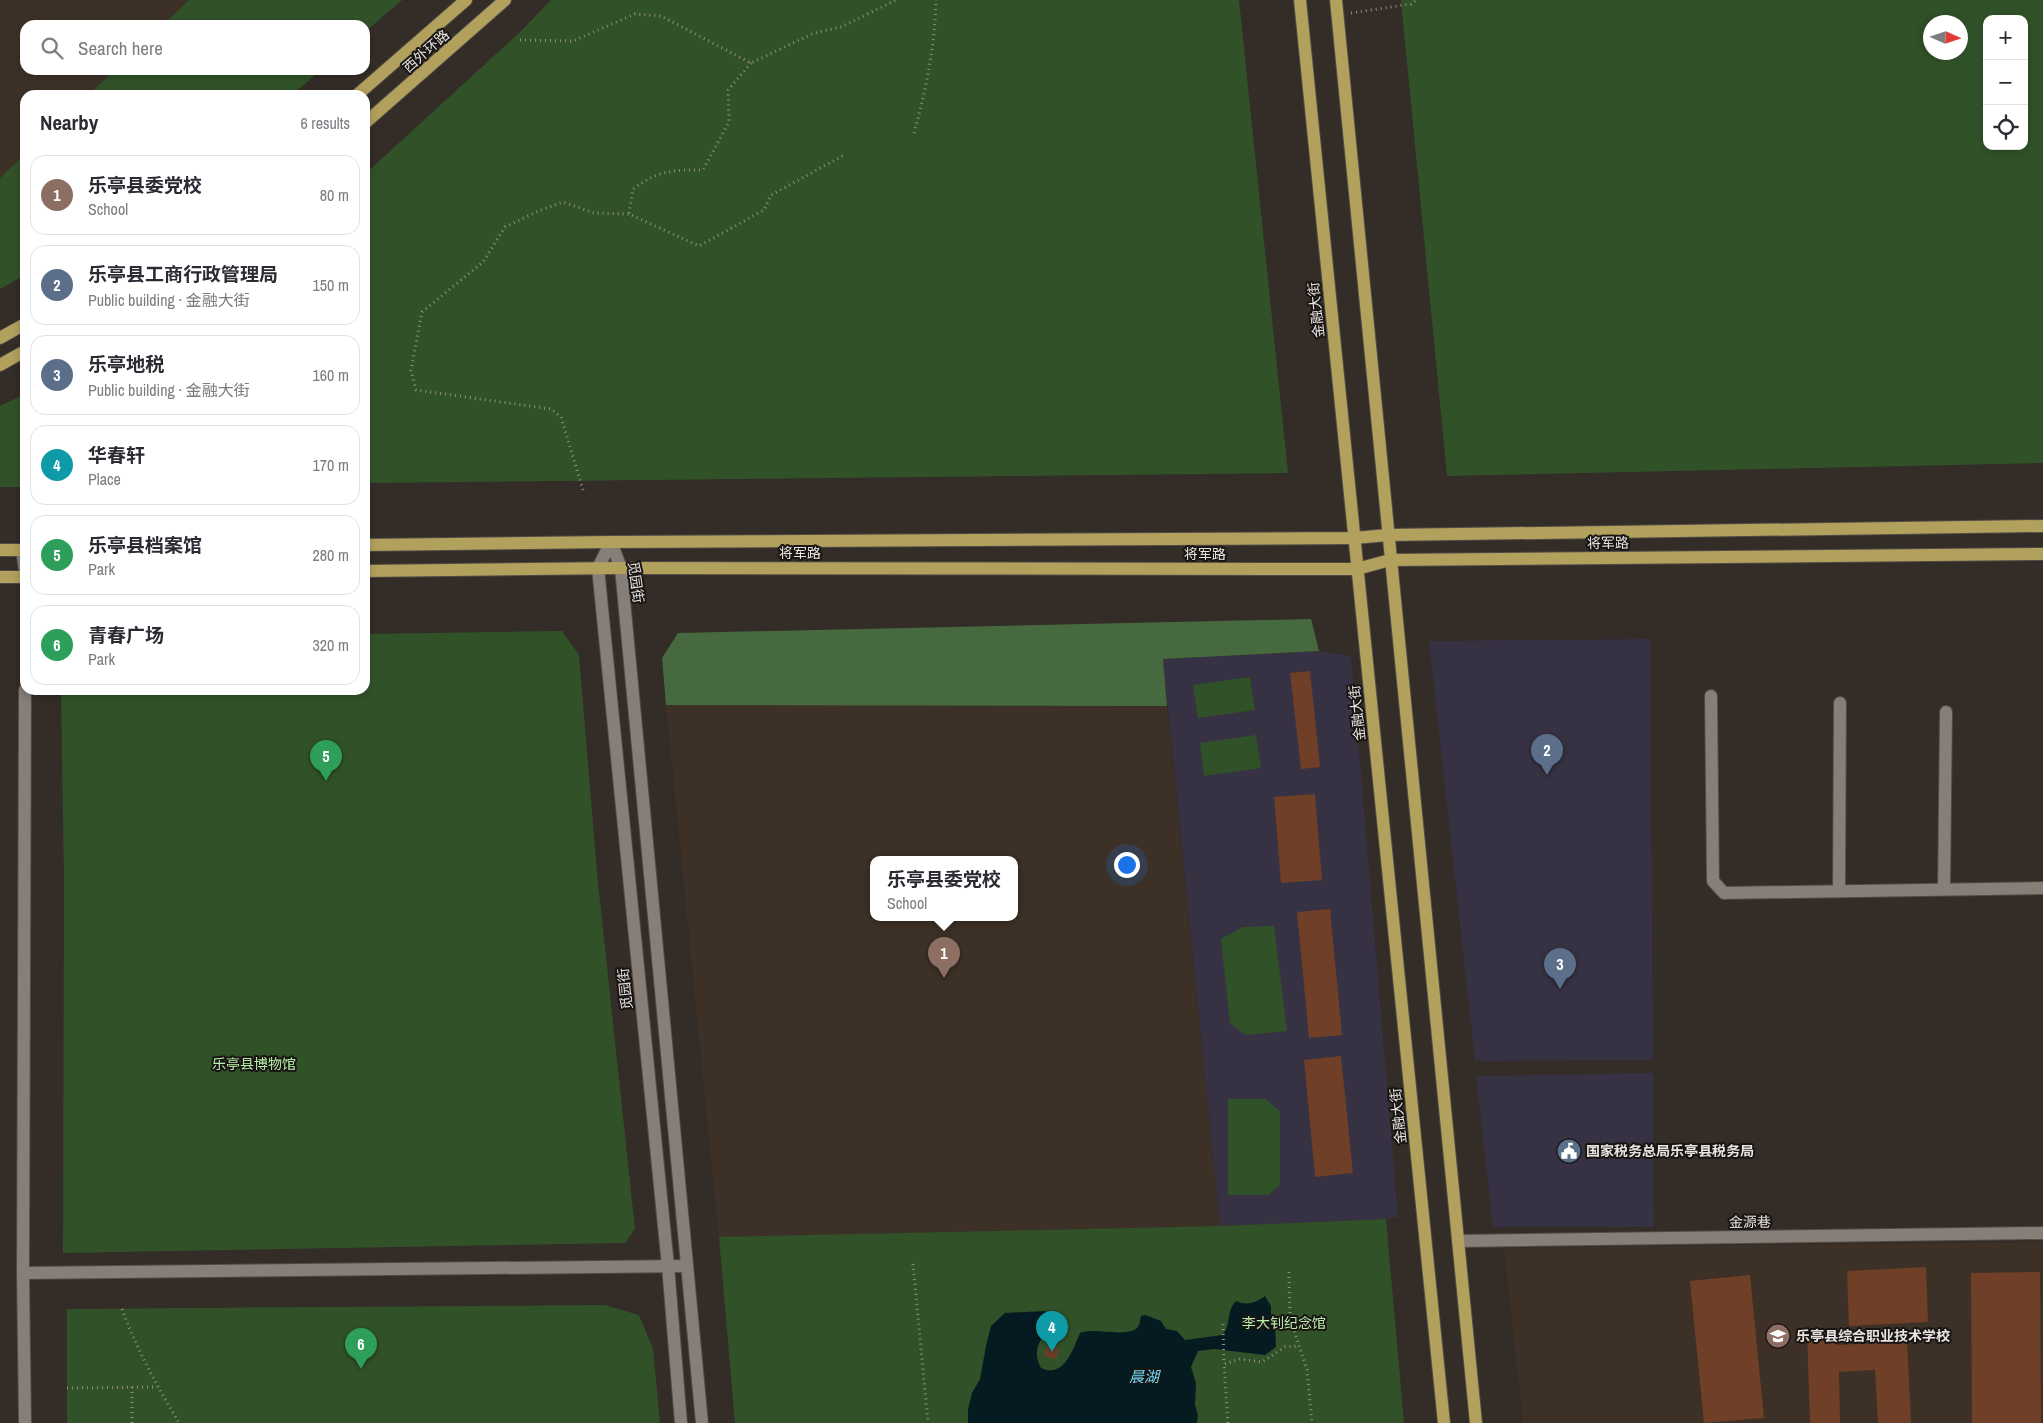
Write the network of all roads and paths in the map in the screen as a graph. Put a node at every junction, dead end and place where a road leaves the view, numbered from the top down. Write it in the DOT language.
graph roads {
  1 [pos="466,0"];
  2 [pos="505,0"];
  3 [pos="896,0"];
  4 [pos="936,0"];
  5 [pos="1300,0"];
  6 [pos="1336,0"];
  7 [pos="1416,0"];
  8 [pos="1338,15"];
  9 [pos="520,40"];
  10 [pos="751,64"];
  11 [pos="363,90"];
  12 [pos="370,119"];
  13 [pos="914,133"];
  14 [pos="846,154"];
  15 [pos="630,214"];
  16 [pos="20,327"];
  17 [pos="0,338"];
  18 [pos="20,354"];
  19 [pos="0,365"];
  20 [pos="584,490"];
  21 [pos="2043,526"];
  22 [pos="1388,535"];
  23 [pos="1354,538"];
  24 [pos="611,542"];
  25 [pos="370,545"];
  26 [pos="0,550"];
  27 [pos="20,550"];
  28 [pos="2043,554"];
  29 [pos="1390,560"];
  30 [pos="598,568"];
  31 [pos="621,568"];
  32 [pos="1357,569"];
  33 [pos="370,571"];
  34 [pos="0,577"];
  35 [pos="20,577"];
  36 [pos="25,695"];
  37 [pos="1711,696"];
  38 [pos="1840,703"];
  39 [pos="1946,712"];
  40 [pos="2043,888"];
  41 [pos="1944,889"];
  42 [pos="1839,891"];
  43 [pos="2043,1233"];
  44 [pos="1458,1241"];
  45 [pos="912,1264"];
  46 [pos="668,1266"];
  47 [pos="687,1266"];
  48 [pos="1289,1272"];
  49 [pos="23,1273"];
  50 [pos="122,1309"];
  51 [pos="1223,1324"];
  52 [pos="1298,1346"];
  53 [pos="1224,1361"];
  54 [pos="132,1387"];
  55 [pos="157,1387"];
  56 [pos="67,1388"];
  57 [pos="25,1423"];
  58 [pos="132,1423"];
  59 [pos="180,1423"];
  60 [pos="681,1423"];
  61 [pos="702,1423"];
  62 [pos="928,1423"];
  63 [pos="1228,1423"];
  64 [pos="1312,1423"];
  65 [pos="1444,1423"];
  66 [pos="1476,1423"];
  1 -- 11 [label="main road, 西外环路"];
  2 -- 12 [label="main road, 西外环路"];
  3 -- 10 [label="path"];
  4 -- 13 [label="path"];
  5 -- 23 [label="main road, 金融大街"];
  6 -- 8 [label="main road"];
  7 -- 8 [label="path"];
  8 -- 22 [label="main road"];
  9 -- 10 [label="path"];
  10 -- 15 [label="path"];
  14 -- 15 [label="path"];
  15 -- 20 [label="path"];
  16 -- 17 [label="main road"];
  18 -- 19 [label="main road"];
  21 -- 22 [label="main road, 将军路"];
  22 -- 23 [label="main road, 将军路"];
  22 -- 29 [label="main road"];
  23 -- 24 [label="main road, 将军路"];
  23 -- 32 [label="main road, 金融大街"];
  24 -- 25 [label="main road, 将军路"];
  24 -- 30 [label="street"];
  24 -- 31 [label="street, 觅园街"];
  26 -- 27 [label="main road"];
  28 -- 29 [label="main road, 将军路"];
  29 -- 32 [label="main road, 将军路"];
  29 -- 44 [label="main road"];
  30 -- 31 [label="main road, 将军路"];
  30 -- 33 [label="main road, 将军路"];
  30 -- 46 [label="street, 觅园街"];
  31 -- 32 [label="main road, 将军路"];
  31 -- 47 [label="street, 觅园街"];
  32 -- 65 [label="main road, 金融大街"];
  34 -- 35 [label="main road"];
  36 -- 49 [label="street"];
  37 -- 42 [label="street"];
  38 -- 42 [label="street"];
  39 -- 41 [label="street"];
  40 -- 41 [label="street"];
  41 -- 42 [label="street"];
  43 -- 44 [label="street, 金源巷"];
  44 -- 66 [label="main road"];
  45 -- 62 [label="path"];
  46 -- 47 [label="street"];
  46 -- 49 [label="street"];
  46 -- 60 [label="street, 觅园街"];
  47 -- 61 [label="street, 觅园街"];
  48 -- 52 [label="path"];
  49 -- 57 [label="street"];
  50 -- 55 [label="path"];
  51 -- 53 [label="path"];
  52 -- 53 [label="path"];
  52 -- 64 [label="path"];
  53 -- 63 [label="path"];
  54 -- 55 [label="path"];
  54 -- 56 [label="path"];
  54 -- 58 [label="path"];
  55 -- 59 [label="path"];
}
